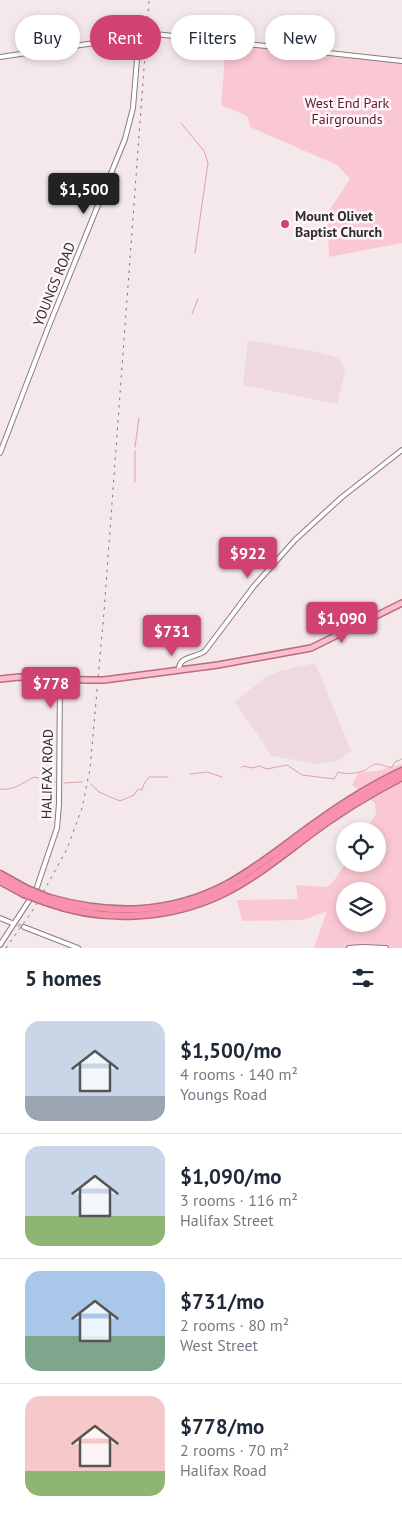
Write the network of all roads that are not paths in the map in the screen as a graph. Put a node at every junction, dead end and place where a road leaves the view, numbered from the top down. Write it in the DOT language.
graph roads {
  1 [pos="161,34"];
  2 [pos="90,43"];
  3 [pos="0,57"];
  4 [pos="137,60"];
  5 [pos="402,61"];
  6 [pos="402,450"];
  7 [pos="0,453"];
  8 [pos="402,602"];
  9 [pos="179,670"];
  10 [pos="60,678"];
  11 [pos="0,679"];
  12 [pos="402,771"];
  13 [pos="402,777"];
  14 [pos="0,874"];
  15 [pos="0,881"];
  16 [pos="26,891"];
  17 [pos="48,900"];
  18 [pos="0,918"];
  19 [pos="12,923"];
  20 [pos="24,927"];
  21 [pos="0,945"];
  22 [pos="78,948"];
  23 [pos="348,948"];
  24 [pos="386,948"];
  1 -- 5 [label="street"];
  2 -- 3 [label="street"];
  4 -- 7 [label="street, YOUNGS ROAD"];
  6 -- 9 [label="street"];
  8 -- 9 [label="main road"];
  9 -- 10 [label="main road, bridge"];
  10 -- 11 [label="main road"];
  10 -- 21 [label="street, HALIFAX ROAD"];
  12 -- 17 [label="highway"];
  13 -- 17 [label="highway"];
  14 -- 16 [label="highway"];
  15 -- 16 [label="highway"];
  16 -- 17 [label="highway, bridge"];
  18 -- 19 [label="street"];
  20 -- 22 [label="street"];
  23 -- 24 [label="street"];
}
